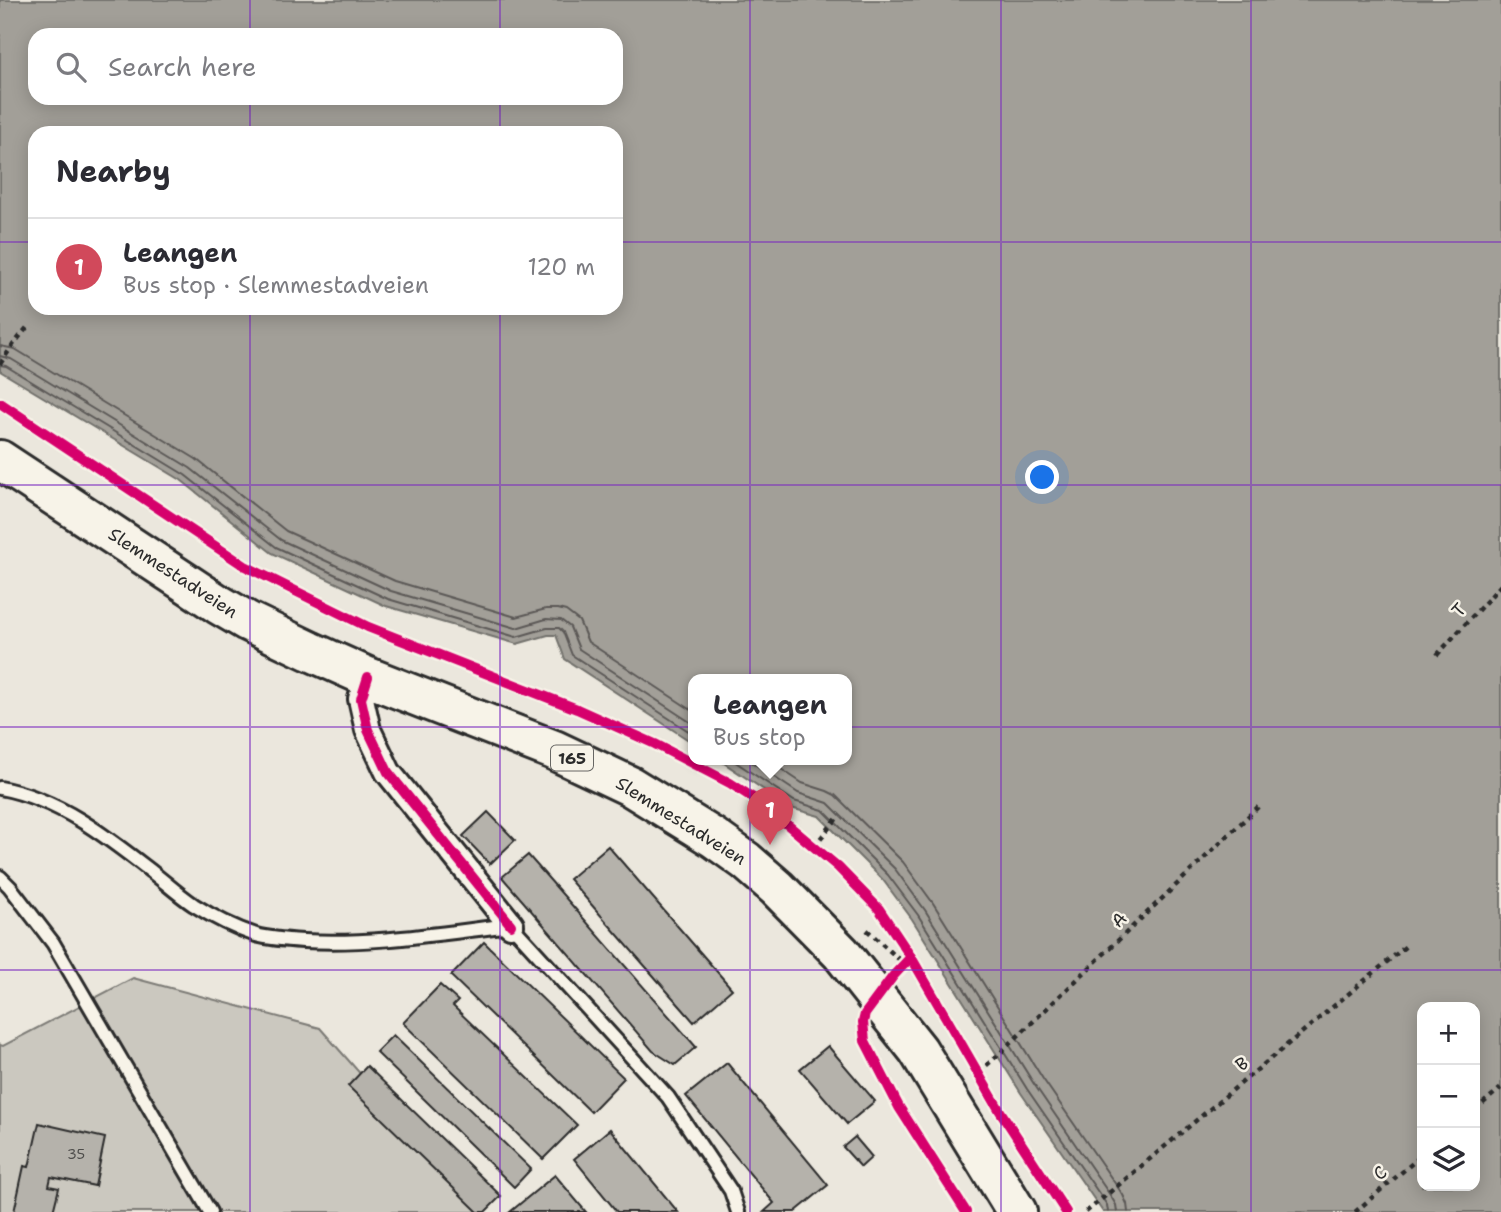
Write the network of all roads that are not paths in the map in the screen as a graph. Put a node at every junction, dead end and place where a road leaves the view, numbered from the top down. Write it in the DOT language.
graph roads {
  1 [pos="0,460"];
  2 [pos="368,677"];
  3 [pos="0,788"];
  4 [pos="0,877"];
  5 [pos="511,925"];
  6 [pos="210,1212"];
  7 [pos="738,1212"];
  8 [pos="1017,1212"];
  1 -- 2 [label="main road, Slemmestadveien / 165"];
  2 -- 5 [label="street"];
  2 -- 8 [label="main road, Slemmestadveien / 165"];
  3 -- 5 [label="lane"];
  4 -- 6 [label="lane"];
  5 -- 7 [label="lane"];
}
